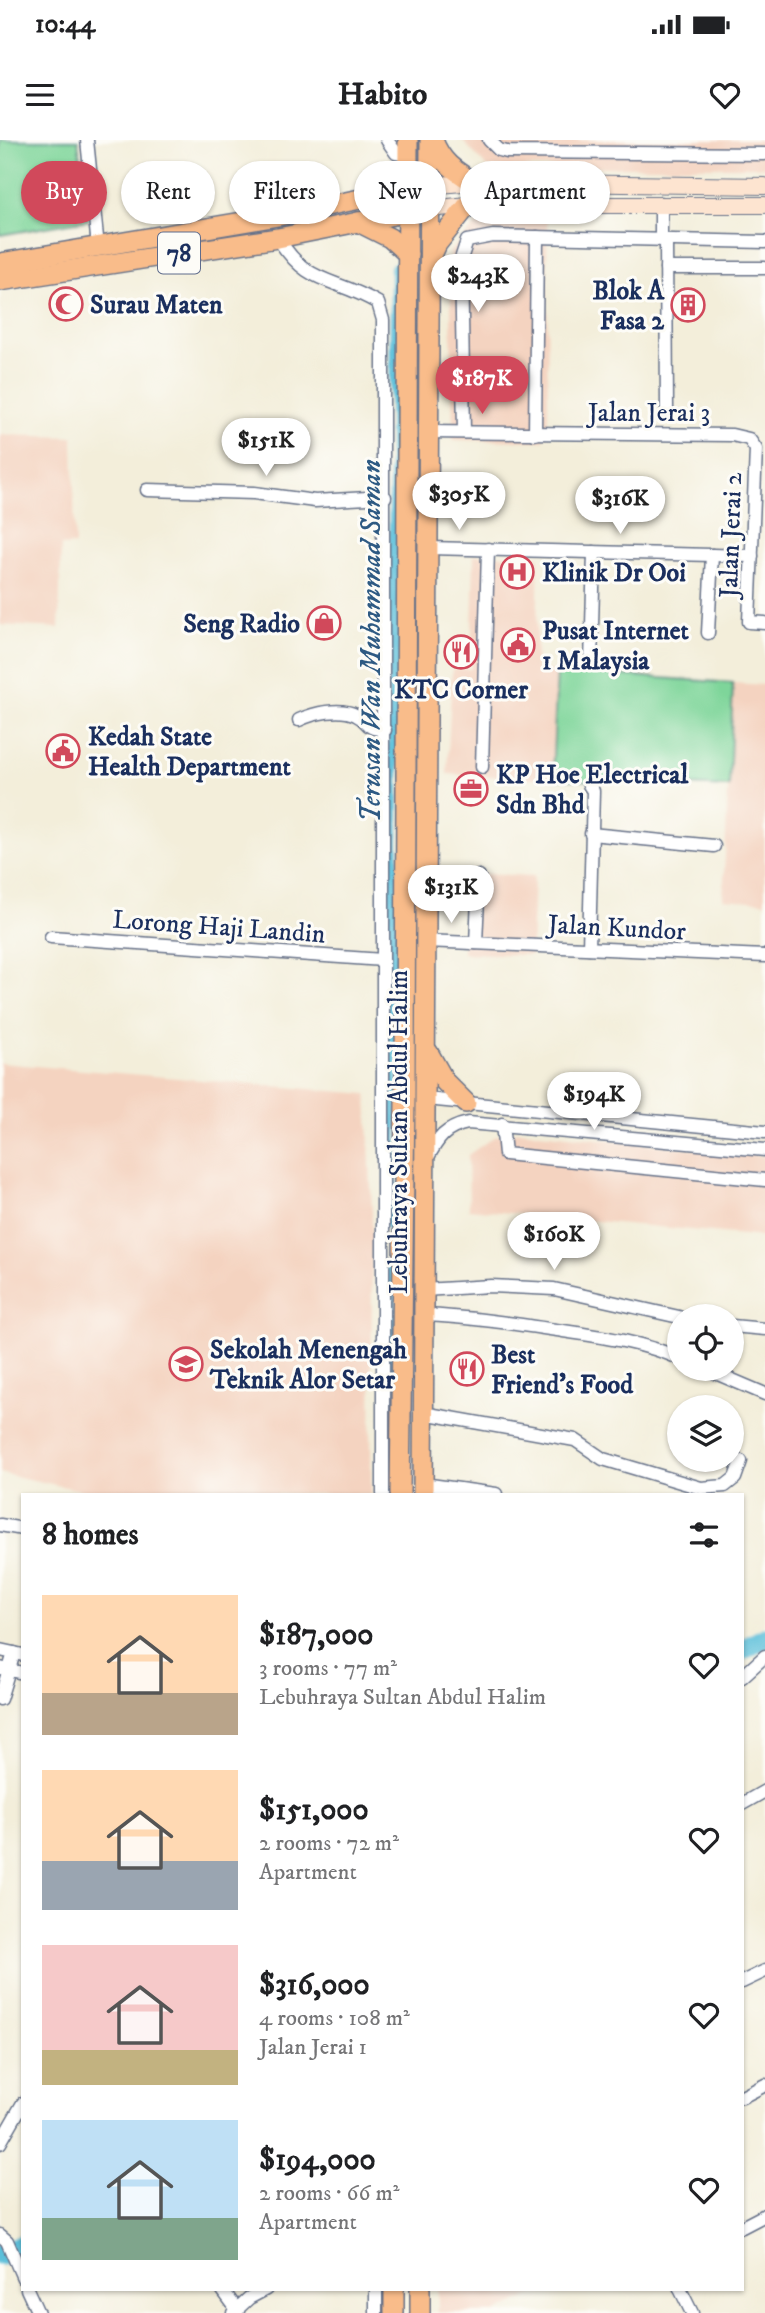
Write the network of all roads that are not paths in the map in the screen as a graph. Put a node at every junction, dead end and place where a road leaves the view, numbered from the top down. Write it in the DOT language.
graph roads {
  1 [pos="87,140"];
  2 [pos="387,140"];
  3 [pos="431,140"];
  4 [pos="489,140"];
  5 [pos="408,148"];
  6 [pos="765,154"];
  7 [pos="430,161"];
  8 [pos="460,175"];
  9 [pos="610,184"];
  10 [pos="765,186"];
  11 [pos="354,200"];
  12 [pos="661,203"];
  13 [pos="610,204"];
  14 [pos="765,205"];
  15 [pos="460,215"];
  16 [pos="354,223"];
  17 [pos="363,224"];
  18 [pos="408,224"];
  19 [pos="430,224"];
  20 [pos="537,237"];
  21 [pos="278,238"];
  22 [pos="664,240"];
  23 [pos="765,242"];
  24 [pos="98,247"];
  25 [pos="408,254"];
  26 [pos="430,259"];
  27 [pos="0,263"];
  28 [pos="666,268"];
  29 [pos="765,268"];
  30 [pos="0,281"];
  31 [pos="667,409"];
  32 [pos="428,432"];
  33 [pos="464,432"];
  34 [pos="535,434"];
  35 [pos="756,449"];
  36 [pos="147,490"];
  37 [pos="384,497"];
  38 [pos="759,502"];
  39 [pos="429,548"];
  40 [pos="488,549"];
  41 [pos="594,552"];
  42 [pos="712,555"];
  43 [pos="752,556"];
  44 [pos="765,623"];
  45 [pos="708,633"];
  46 [pos="591,663"];
  47 [pos="299,720"];
  48 [pos="385,730"];
  49 [pos="482,767"];
  50 [pos="589,785"];
  51 [pos="591,834"];
  52 [pos="714,846"];
  53 [pos="479,876"];
  54 [pos="51,937"];
  55 [pos="425,941"];
  56 [pos="476,943"];
  57 [pos="589,948"];
  58 [pos="765,956"];
  59 [pos="383,960"];
  60 [pos="427,1048"];
  61 [pos="426,1099"];
  62 [pos="467,1102"];
  63 [pos="502,1124"];
  64 [pos="765,1132"];
  65 [pos="765,1150"];
  66 [pos="424,1167"];
  67 [pos="765,1180"];
  68 [pos="392,1244"];
  69 [pos="423,1290"];
  70 [pos="667,1314"];
  71 [pos="423,1315"];
  72 [pos="744,1327"];
  73 [pos="765,1329"];
  74 [pos="667,1354"];
  75 [pos="734,1381"];
  76 [pos="765,1394"];
  77 [pos="423,1413"];
  78 [pos="737,1472"];
  79 [pos="423,1489"];
  80 [pos="383,1493"];
  81 [pos="400,1493"];
  82 [pos="481,1493"];
  83 [pos="0,1525"];
  84 [pos="21,1529"];
  85 [pos="0,1650"];
  86 [pos="18,1654"];
  87 [pos="765,1656"];
  88 [pos="11,1671"];
  89 [pos="744,1675"];
  90 [pos="0,1699"];
  91 [pos="763,1797"];
  92 [pos="744,1803"];
  93 [pos="765,1971"];
  94 [pos="744,1980"];
  95 [pos="765,2085"];
  96 [pos="744,2095"];
  97 [pos="21,2106"];
  98 [pos="0,2143"];
  99 [pos="765,2215"];
  100 [pos="744,2226"];
  101 [pos="3,2238"];
  102 [pos="21,2273"];
  103 [pos="28,2291"];
  104 [pos="223,2291"];
  105 [pos="262,2291"];
  106 [pos="376,2291"];
  107 [pos="394,2291"];
  108 [pos="420,2291"];
  109 [pos="681,2291"];
  110 [pos="236,2312"];
  111 [pos="38,2313"];
  112 [pos="376,2313"];
  113 [pos="394,2313"];
  114 [pos="420,2313"];
  115 [pos="692,2313"];
  1 -- 24 [label="street"];
  2 -- 5 [label="street"];
  3 -- 7 [label="main road, Lebuhraya Sultan Abdul Halim"];
  3 -- 8 [label="main road"];
  4 -- 6 [label="street"];
  9 -- 10 [label="main road"];
  11 -- 24 [label="main road, 78"];
  12 -- 13 [label="main road"];
  12 -- 14 [label="main road"];
  12 -- 22 [label="street"];
  15 -- 26 [label="main road"];
  16 -- 21 [label="main road, 78"];
  17 -- 25 [label="main road"];
  18 -- 25 [label="main road, Lebuhraya Sultan Abdul Halim"];
  19 -- 26 [label="main road, Lebuhraya Sultan Abdul Halim"];
  20 -- 22 [label="street"];
  20 -- 33 [label="street"];
  20 -- 34 [label="street"];
  21 -- 30 [label="main road, 78"];
  21 -- 37 [label="street"];
  22 -- 23 [label="street"];
  22 -- 28 [label="street"];
  24 -- 27 [label="main road, 78"];
  25 -- 68 [label="main road, Lebuhraya Sultan Abdul Halim"];
  26 -- 32 [label="main road, Lebuhraya Sultan Abdul Halim"];
  28 -- 29 [label="street"];
  28 -- 31 [label="street"];
  32 -- 33 [label="street, Jalan Jerai 3"];
  32 -- 39 [label="main road, Lebuhraya Sultan Abdul Halim"];
  33 -- 34 [label="street, Jalan Jerai 3"];
  34 -- 35 [label="street, Jalan Jerai 3"];
  35 -- 38 [label="street, Jalan Jerai 2"];
  36 -- 37 [label="street"];
  37 -- 48 [label="street"];
  38 -- 43 [label="street, Jalan Jerai 2"];
  39 -- 40 [label="street"];
  39 -- 55 [label="main road, Lebuhraya Sultan Abdul Halim"];
  40 -- 41 [label="street"];
  40 -- 49 [label="street"];
  41 -- 42 [label="street"];
  41 -- 46 [label="street"];
  42 -- 43 [label="street"];
  42 -- 45 [label="street"];
  43 -- 44 [label="street, Jalan Jerai 2"];
  47 -- 48 [label="street"];
  48 -- 59 [label="street"];
  50 -- 51 [label="street"];
  51 -- 52 [label="street"];
  51 -- 57 [label="street"];
  53 -- 56 [label="street"];
  54 -- 59 [label="street, Lorong Haji Landin"];
  55 -- 56 [label="street, Jalan Kundor"];
  55 -- 60 [label="main road, Lebuhraya Sultan Abdul Halim"];
  56 -- 57 [label="street, Jalan Kundor"];
  57 -- 58 [label="street, Jalan Kundor"];
  59 -- 68 [label="street"];
  60 -- 61 [label="main road, Lebuhraya Sultan Abdul Halim"];
  60 -- 62 [label="main road"];
  61 -- 62 [label="street"];
  61 -- 66 [label="main road, Lebuhraya Sultan Abdul Halim"];
  62 -- 64 [label="street"];
  63 -- 65 [label="street"];
  63 -- 66 [label="street"];
  63 -- 67 [label="street"];
  66 -- 69 [label="main road, Lebuhraya Sultan Abdul Halim"];
  68 -- 80 [label="street"];
  68 -- 81 [label="main road, Lebuhraya Sultan Abdul Halim"];
  69 -- 70 [label="street"];
  69 -- 71 [label="main road, Lebuhraya Sultan Abdul Halim"];
  71 -- 74 [label="street"];
  71 -- 77 [label="main road, Lebuhraya Sultan Abdul Halim"];
  72 -- 73 [label="street"];
  75 -- 76 [label="street"];
  77 -- 78 [label="street"];
  77 -- 79 [label="main road, Lebuhraya Sultan Abdul Halim"];
  79 -- 82 [label="street"];
  83 -- 84 [label="street"];
  85 -- 86 [label="street"];
  86 -- 88 [label="street"];
  87 -- 89 [label="street"];
  88 -- 90 [label="street"];
  91 -- 92 [label="street"];
  93 -- 94 [label="street"];
  95 -- 96 [label="street"];
  97 -- 98 [label="street"];
  99 -- 100 [label="street"];
  101 -- 102 [label="street"];
  103 -- 111 [label="street"];
  104 -- 110 [label="street"];
  105 -- 110 [label="street"];
  106 -- 112 [label="street"];
  107 -- 113 [label="main road"];
  108 -- 114 [label="main road"];
  109 -- 115 [label="street"];
}
